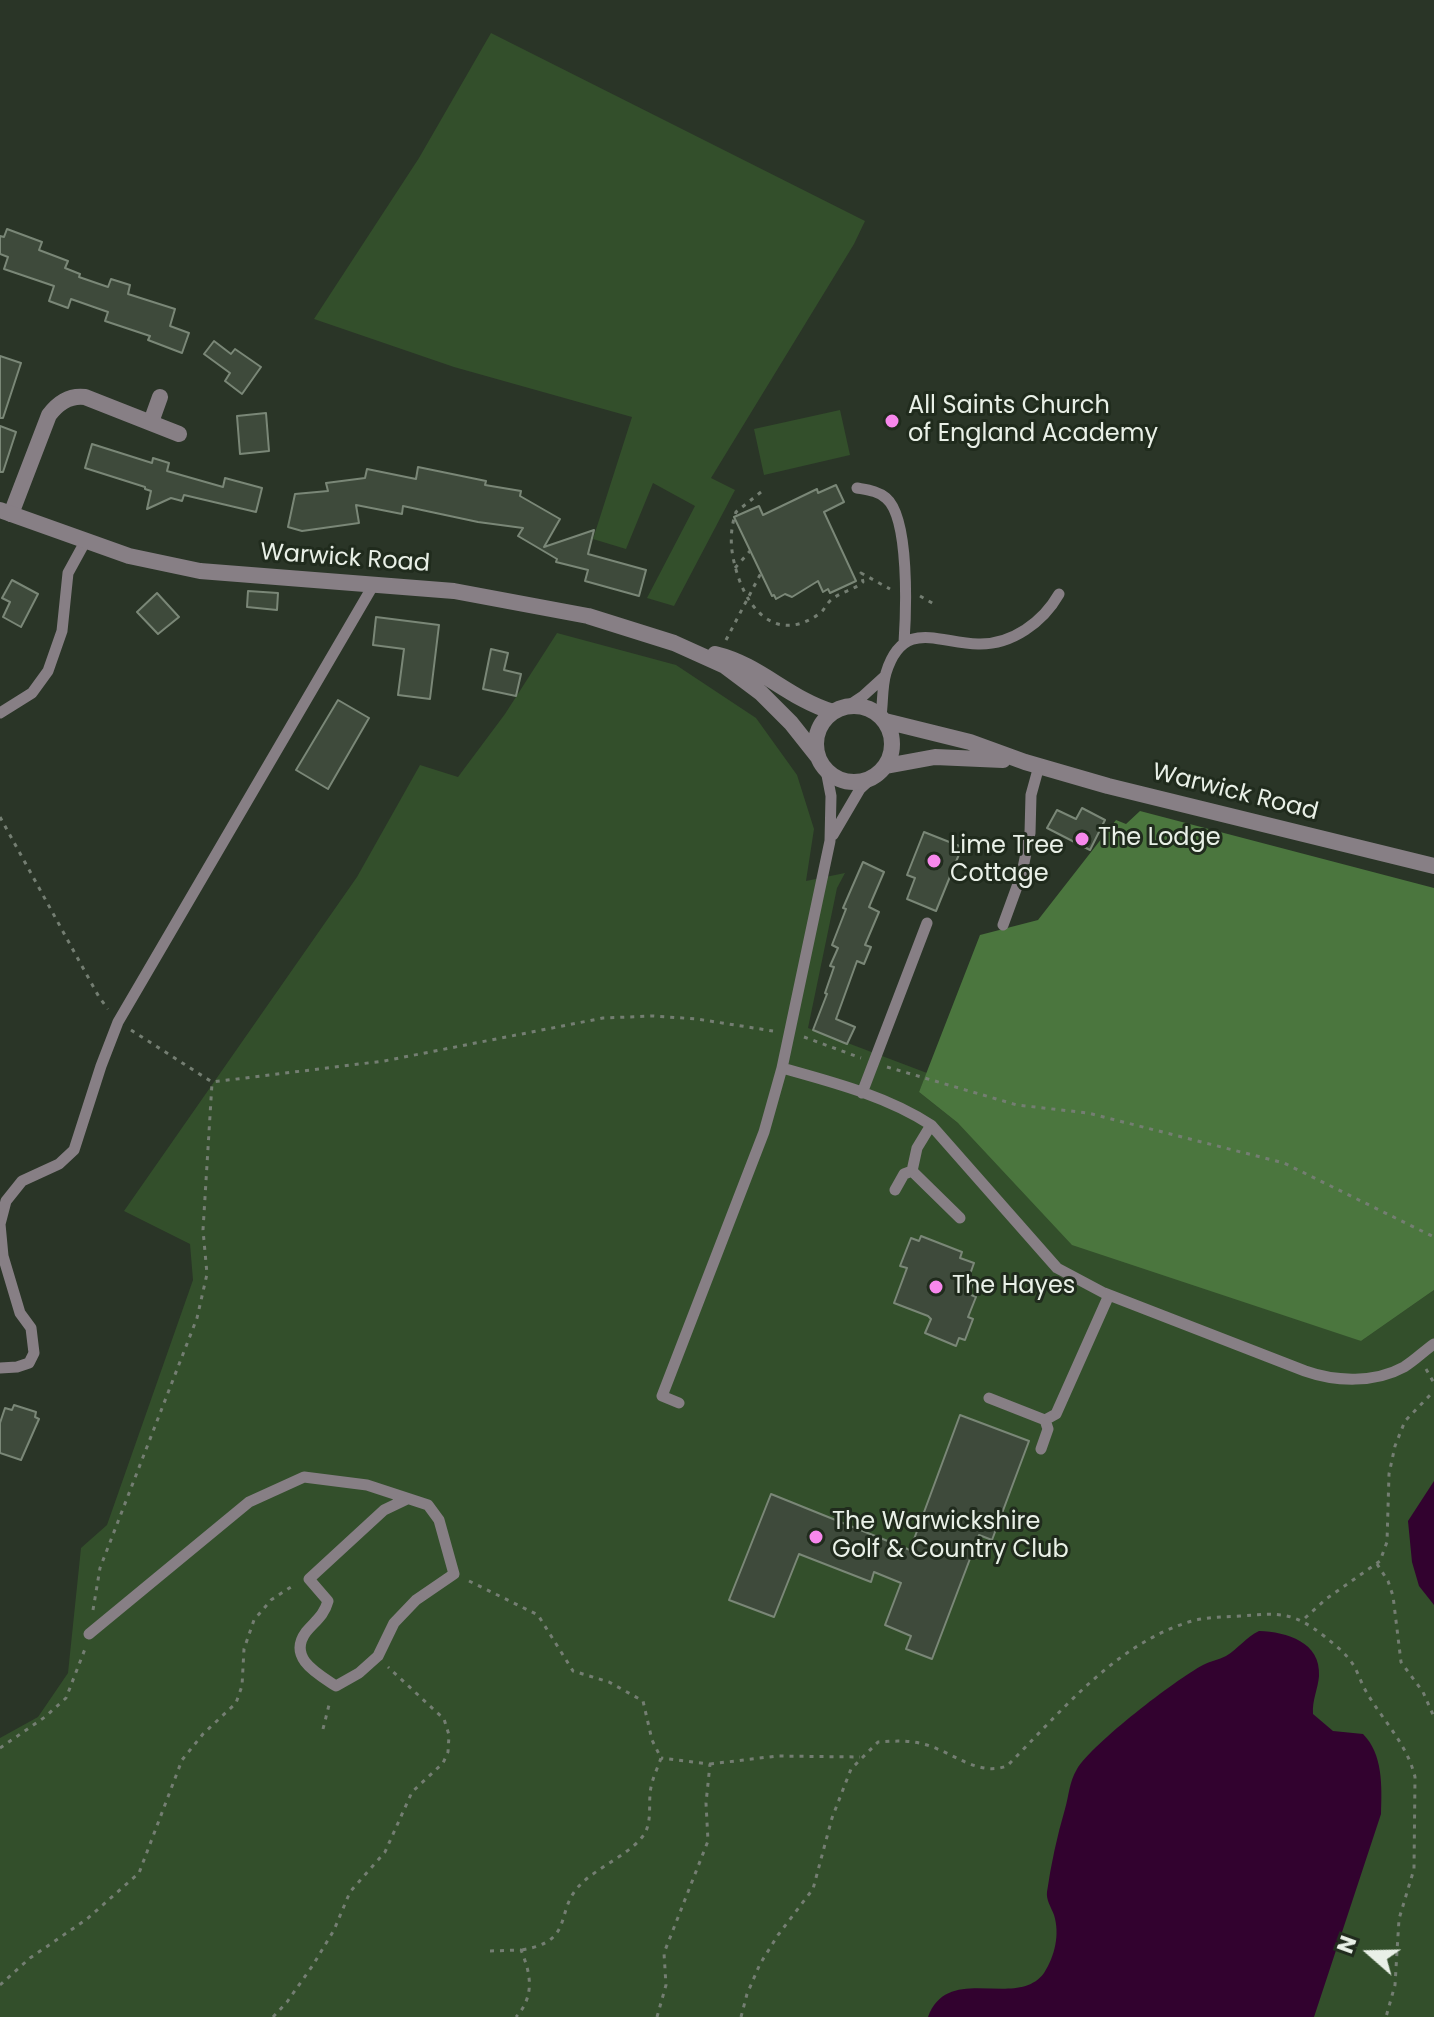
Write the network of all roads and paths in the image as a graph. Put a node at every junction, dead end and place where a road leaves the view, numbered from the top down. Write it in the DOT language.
graph roads {
  1 [pos="160,397"];
  2 [pos="151,422"];
  3 [pos="179,434"];
  4 [pos="857,488"];
  5 [pos="761,492"];
  6 [pos="6,512"];
  7 [pos="85,542"];
  8 [pos="750,551"];
  9 [pos="735,568"];
  10 [pos="761,573"];
  11 [pos="374,584"];
  12 [pos="907,593"];
  13 [pos="1059,594"];
  14 [pos="747,598"];
  15 [pos="934,604"];
  16 [pos="904,643"];
  17 [pos="690,649"];
  18 [pos="719,654"];
  19 [pos="885,676"];
  20 [pos="840,709"];
  21 [pos="0,713"];
  22 [pos="883,718"];
  23 [pos="822,763"];
  24 [pos="1032,764"];
  25 [pos="880,771"];
  26 [pos="0,817"];
  27 [pos="830,841"];
  28 [pos="1434,866"];
  29 [pos="927,923"];
  30 [pos="1003,925"];
  31 [pos="118,1022"];
  32 [pos="789,1032"];
  33 [pos="873,1062"];
  34 [pos="782,1068"];
  35 [pos="212,1082"];
  36 [pos="862,1093"];
  37 [pos="931,1125"];
  38 [pos="912,1171"];
  39 [pos="895,1190"];
  40 [pos="960,1218"];
  41 [pos="1434,1237"];
  42 [pos="1109,1295"];
  43 [pos="1434,1344"];
  44 [pos="0,1368"];
  45 [pos="1434,1391"];
  46 [pos="989,1398"];
  47 [pos="679,1403"];
  48 [pos="1045,1420"];
  49 [pos="1041,1449"];
  50 [pos="407,1499"];
  51 [pos="1377,1564"];
  52 [pos="454,1574"];
  53 [pos="309,1579"];
  54 [pos="1304,1620"];
  55 [pos="89,1634"];
  56 [pos="378,1656"];
  57 [pos="336,1686"];
  58 [pos="1434,1717"];
  59 [pos="323,1729"];
  60 [pos="0,1748"];
  61 [pos="860,1757"];
  62 [pos="661,1758"];
  63 [pos="710,1764"];
  64 [pos="521,1950"];
  65 [pos="490,1951"];
  66 [pos="0,1985"];
  67 [pos="273,2017"];
  68 [pos="516,2017"];
  69 [pos="657,2017"];
  70 [pos="741,2017"];
  71 [pos="1386,2017"];
  1 -- 2 [label="street"];
  2 -- 3 [label="street"];
  2 -- 6 [label="street"];
  4 -- 12 [label="lane"];
  5 -- 9 [label="path"];
  6 -- 7 [label="street, Warwick Road"];
  7 -- 11 [label="street, Warwick Road"];
  7 -- 21 [label="lane"];
  8 -- 9 [label="path"];
  9 -- 14 [label="path"];
  10 -- 14 [label="path"];
  11 -- 17 [label="street, Warwick Road"];
  11 -- 31 [label="lane"];
  12 -- 14 [label="path"];
  12 -- 15 [label="path"];
  12 -- 16 [label="lane"];
  13 -- 16 [label="lane"];
  14 -- 18 [label="path"];
  16 -- 19 [label="lane"];
  17 -- 18 [label="street, Warwick Road"];
  17 -- 23 [label="street, Warwick Road"];
  18 -- 20 [label="street, Warwick Road"];
  19 -- 20 [label="lane"];
  19 -- 22 [label="lane"];
  20 -- 22 [label="street"];
  20 -- 23 [label="street"];
  22 -- 24 [label="street, Warwick Road"];
  22 -- 25 [label="street"];
  23 -- 25 [label="street"];
  23 -- 27 [label="lane"];
  24 -- 25 [label="street, Warwick Road"];
  24 -- 28 [label="street, Warwick Road"];
  24 -- 30 [label="lane"];
  25 -- 27 [label="lane"];
  26 -- 31 [label="path"];
  27 -- 32 [label="lane"];
  29 -- 33 [label="lane"];
  31 -- 35 [label="path"];
  31 -- 44 [label="lane"];
  32 -- 33 [label="path"];
  32 -- 34 [label="lane"];
  32 -- 35 [label="path"];
  33 -- 36 [label="lane"];
  33 -- 41 [label="path"];
  34 -- 36 [label="lane"];
  34 -- 47 [label="lane"];
  35 -- 55 [label="path"];
  36 -- 37 [label="lane"];
  37 -- 38 [label="lane"];
  37 -- 42 [label="lane"];
  38 -- 39 [label="lane"];
  38 -- 40 [label="lane"];
  42 -- 43 [label="lane"];
  42 -- 48 [label="lane"];
  45 -- 51 [label="path"];
  46 -- 48 [label="lane"];
  48 -- 49 [label="lane"];
  50 -- 52 [label="lane"];
  50 -- 53 [label="lane"];
  50 -- 55 [label="lane"];
  51 -- 54 [label="path"];
  51 -- 58 [label="path"];
  52 -- 56 [label="lane"];
  52 -- 62 [label="path"];
  53 -- 57 [label="lane"];
  53 -- 66 [label="path"];
  54 -- 61 [label="path"];
  54 -- 71 [label="path"];
  55 -- 60 [label="path"];
  56 -- 57 [label="lane"];
  56 -- 67 [label="path"];
  57 -- 59 [label="path"];
  61 -- 63 [label="path"];
  61 -- 70 [label="path"];
  62 -- 63 [label="path"];
  62 -- 64 [label="path"];
  63 -- 69 [label="path"];
  64 -- 65 [label="path"];
  64 -- 68 [label="path"];
}
